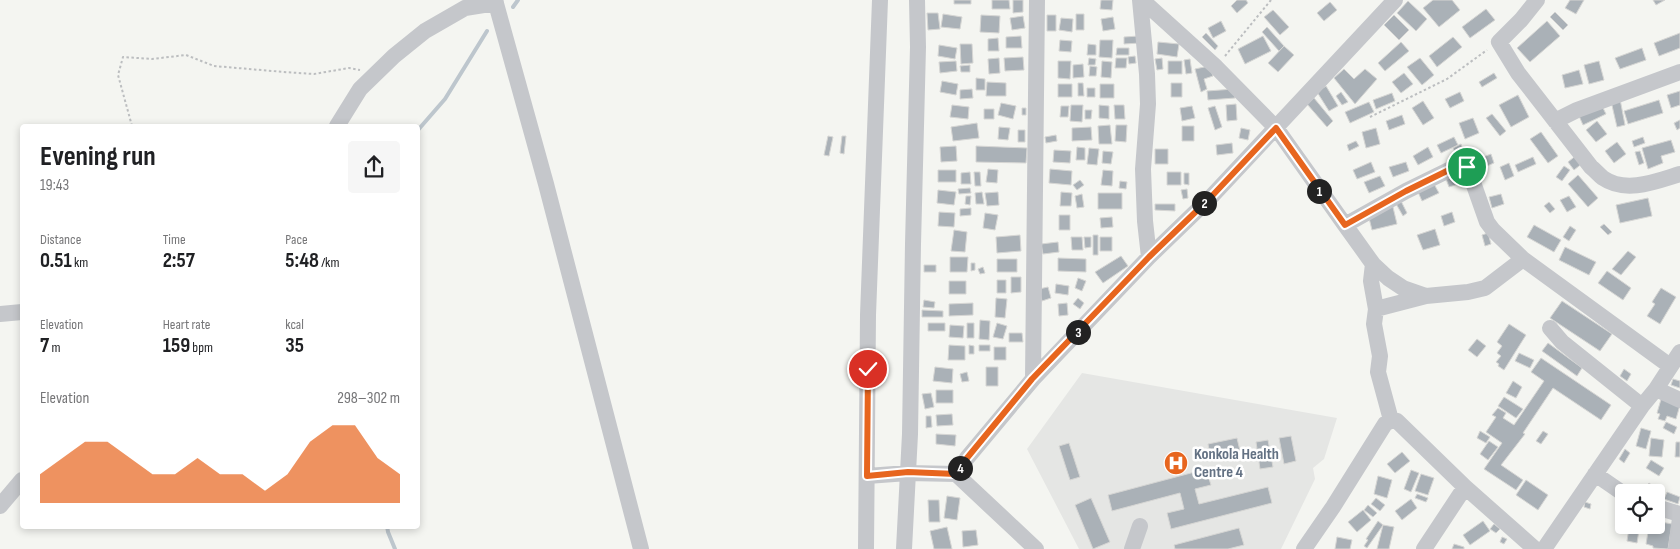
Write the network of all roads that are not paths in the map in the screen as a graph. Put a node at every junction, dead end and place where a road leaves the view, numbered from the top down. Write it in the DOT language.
graph roads {
  1 [pos="880,0"];
  2 [pos="917,0"];
  3 [pos="1038,0"];
  4 [pos="1141,0"];
  5 [pos="1395,0"];
  6 [pos="1538,0"];
  7 [pos="496,1"];
  8 [pos="1680,72"];
  9 [pos="1555,121"];
  10 [pos="338,124"];
  11 [pos="1276,128"];
  12 [pos="1680,174"];
  13 [pos="1345,225"];
  14 [pos="1149,257"];
  15 [pos="1523,260"];
  16 [pos="1373,264"];
  17 [pos="1426,296"];
  18 [pos="1376,309"];
  19 [pos="20,312"];
  20 [pos="0,314"];
  21 [pos="1550,328"];
  22 [pos="1680,352"];
  23 [pos="1670,366"];
  24 [pos="1032,379"];
  25 [pos="1656,389"];
  26 [pos="1680,400"];
  27 [pos="1642,406"];
  28 [pos="1391,420"];
  29 [pos="908,472"];
  30 [pos="956,474"];
  31 [pos="1595,474"];
  32 [pos="867,476"];
  33 [pos="20,482"];
  34 [pos="1465,486"];
  35 [pos="1615,488"];
  36 [pos="0,506"];
  37 [pos="1665,510"];
  38 [pos="1680,514"];
  39 [pos="1680,518"];
  40 [pos="1140,526"];
  41 [pos="641,549"];
  42 [pos="866,549"];
  43 [pos="904,549"];
  44 [pos="1036,549"];
  45 [pos="1132,549"];
  46 [pos="1304,549"];
  47 [pos="1424,549"];
  48 [pos="1535,549"];
  49 [pos="1544,549"];
  50 [pos="1676,549"];
  1 -- 32 [label="street"];
  2 -- 29 [label="street"];
  3 -- 24 [label="street"];
  4 -- 11 [label="street"];
  4 -- 14 [label="street"];
  5 -- 11 [label="street"];
  6 -- 9 [label="street"];
  7 -- 10 [label="street"];
  7 -- 41 [label="street"];
  8 -- 9 [label="street"];
  9 -- 12 [label="street"];
  11 -- 13 [label="street"];
  11 -- 14 [label="street"];
  13 -- 15 [label="street"];
  13 -- 16 [label="street"];
  14 -- 24 [label="street"];
  15 -- 17 [label="street"];
  15 -- 23 [label="street"];
  16 -- 17 [label="street"];
  16 -- 18 [label="street"];
  17 -- 18 [label="street"];
  18 -- 28 [label="street"];
  19 -- 20 [label="street"];
  21 -- 27 [label="street"];
  22 -- 23 [label="street"];
  23 -- 25 [label="street"];
  24 -- 30 [label="street"];
  25 -- 26 [label="street"];
  25 -- 27 [label="street"];
  27 -- 31 [label="street"];
  28 -- 34 [label="street"];
  28 -- 46 [label="street"];
  29 -- 30 [label="street"];
  29 -- 32 [label="street"];
  29 -- 43 [label="street"];
  30 -- 44 [label="street"];
  31 -- 35 [label="street"];
  31 -- 49 [label="street"];
  32 -- 42 [label="street"];
  33 -- 36 [label="street"];
  34 -- 47 [label="street"];
  34 -- 48 [label="street"];
  37 -- 38 [label="street"];
  39 -- 50 [label="street"];
  40 -- 45 [label="street"];
}
